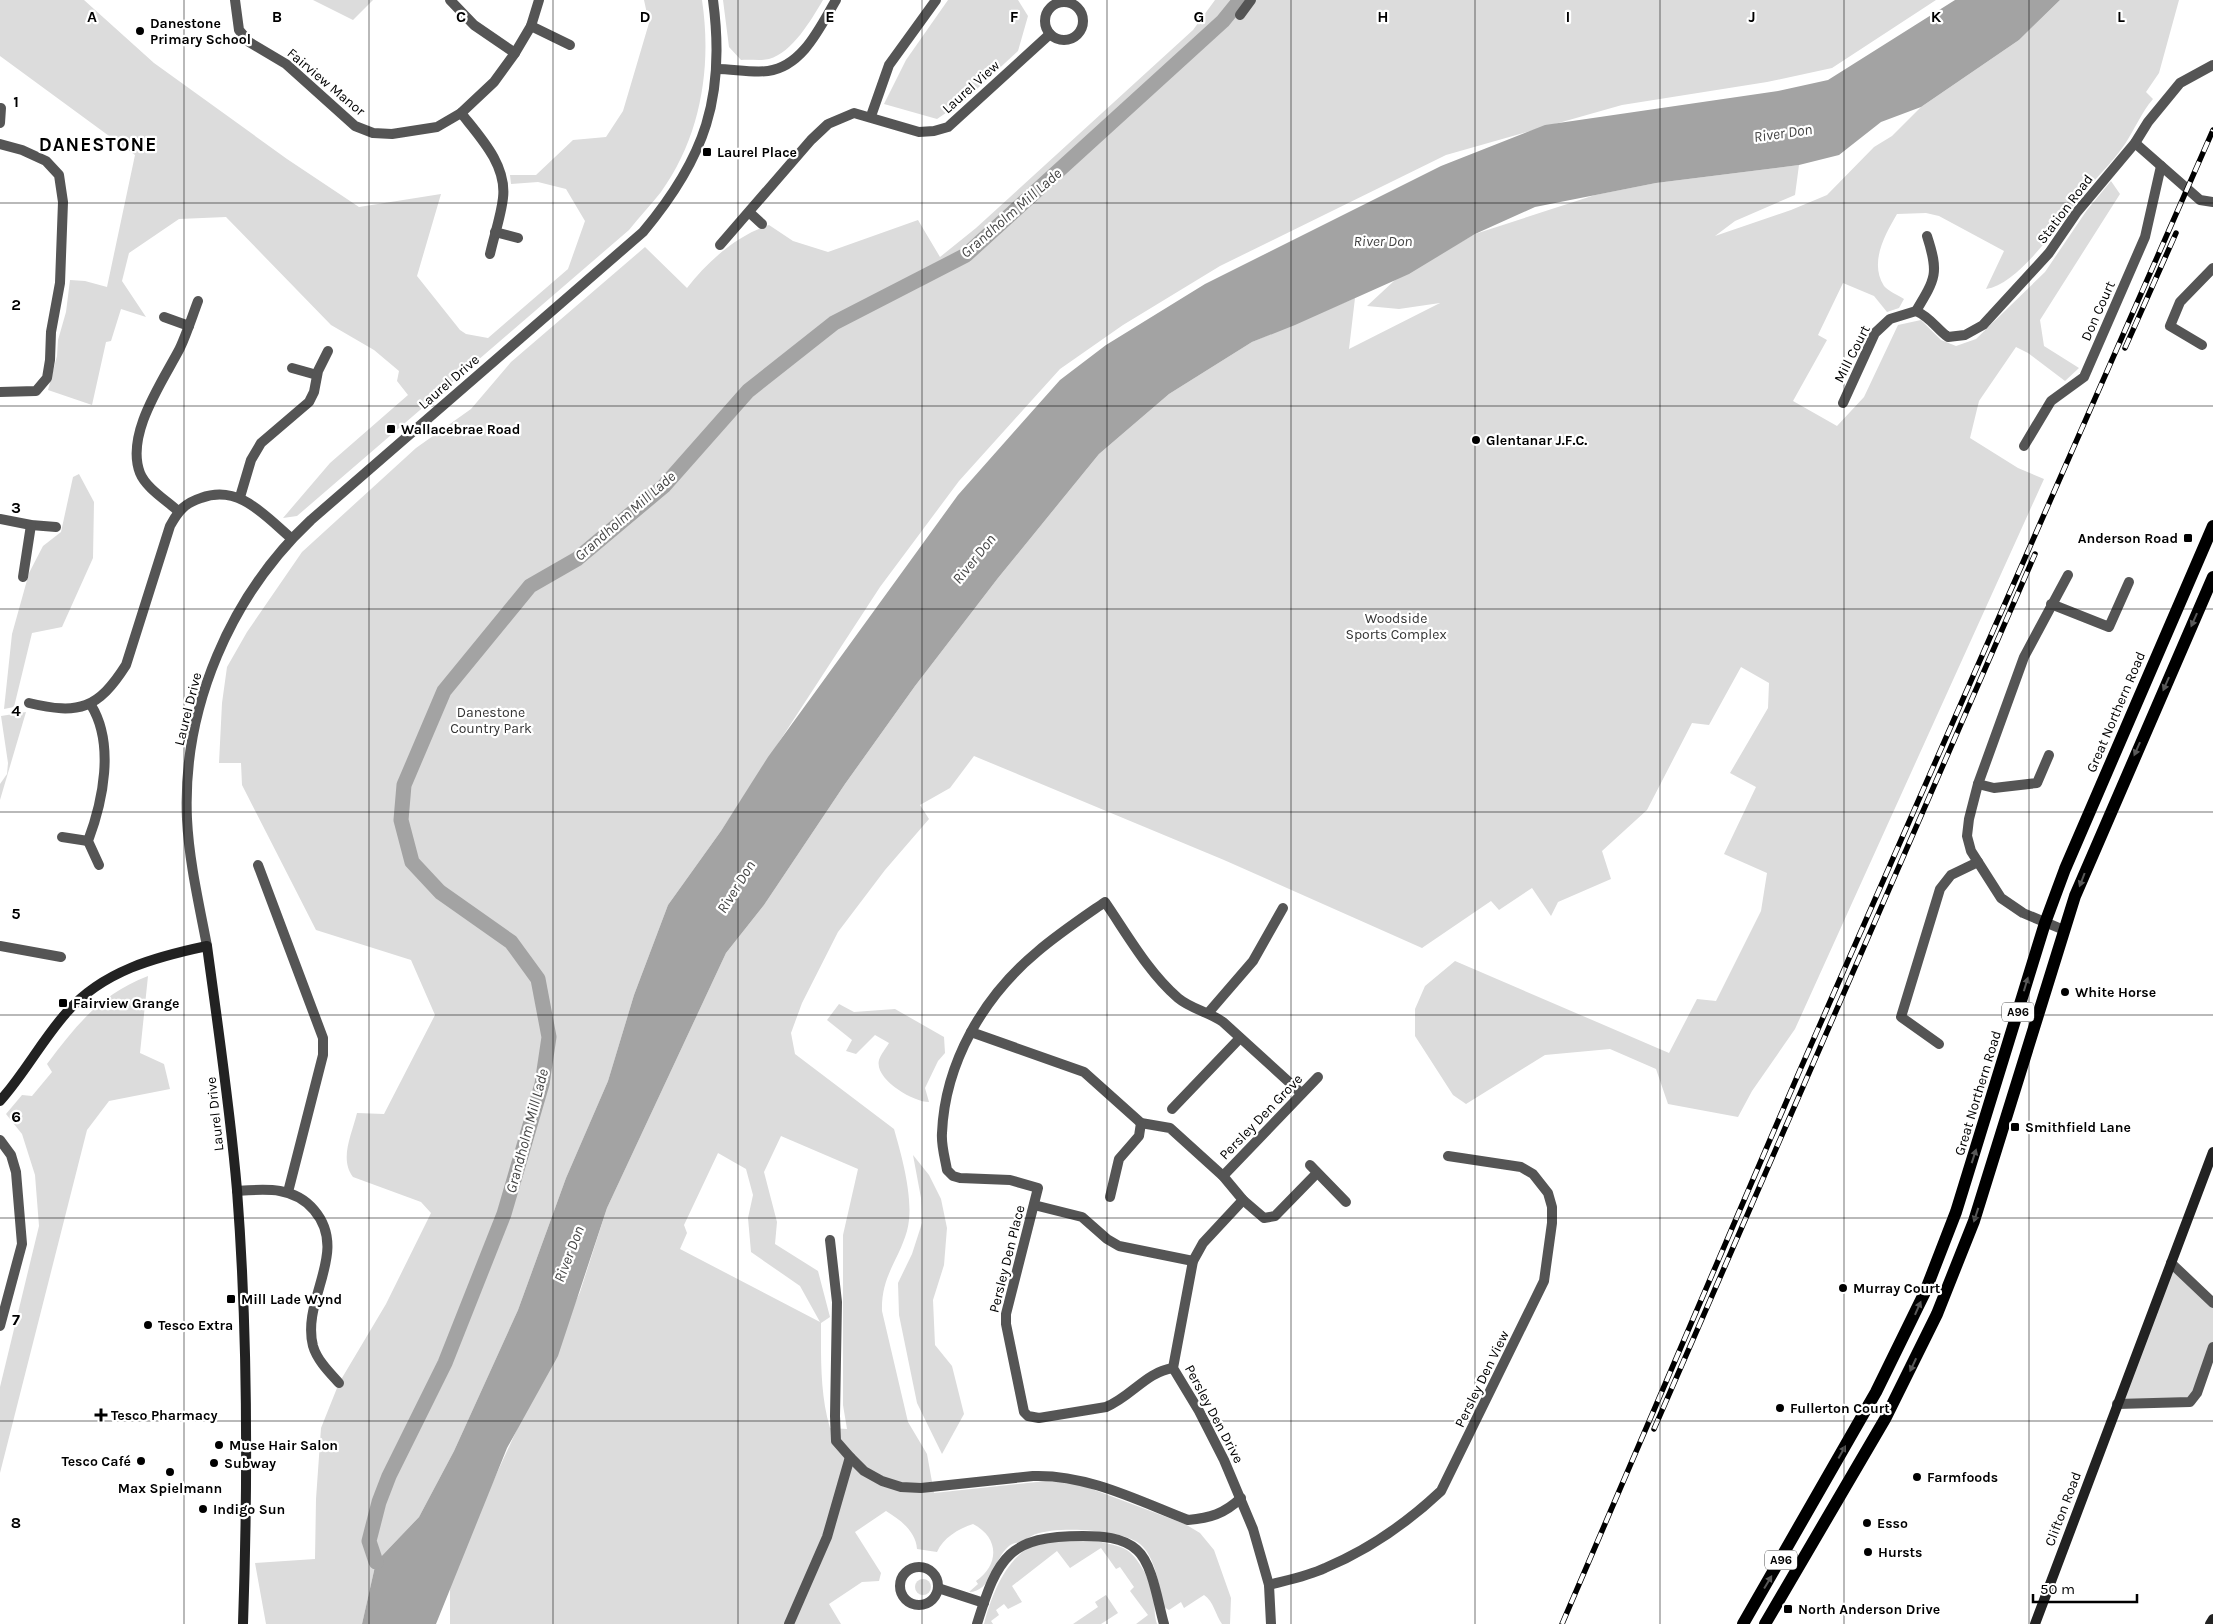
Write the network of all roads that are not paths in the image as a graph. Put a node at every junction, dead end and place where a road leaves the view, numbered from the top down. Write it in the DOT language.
graph roads {
  1 [pos="235,0"];
  2 [pos="450,0"];
  3 [pos="539,0"];
  4 [pos="713,0"];
  5 [pos="836,0"];
  6 [pos="936,0"];
  7 [pos="1251,0"];
  8 [pos="1240,16"];
  9 [pos="530,26"];
  10 [pos="1050,34"];
  11 [pos="570,45"];
  12 [pos="515,53"];
  13 [pos="2213,65"];
  14 [pos="717,69"];
  15 [pos="1,108"];
  16 [pos="461,113"];
  17 [pos="871,116"];
  18 [pos="0,123"];
  19 [pos="2135,143"];
  20 [pos="0,144"];
  21 [pos="2161,166"];
  22 [pos="2213,202"];
  23 [pos="750,213"];
  24 [pos="762,224"];
  25 [pos="495,232"];
  26 [pos="1928,236"];
  27 [pos="518,238"];
  28 [pos="720,246"];
  29 [pos="490,254"];
  30 [pos="2213,268"];
  31 [pos="198,301"];
  32 [pos="1916,311"];
  33 [pos="164,317"];
  34 [pos="189,326"];
  35 [pos="2202,346"];
  36 [pos="328,351"];
  37 [pos="292,368"];
  38 [pos="317,374"];
  39 [pos="0,392"];
  40 [pos="1843,403"];
  41 [pos="2024,446"];
  42 [pos="240,497"];
  43 [pos="178,511"];
  44 [pos="0,518"];
  45 [pos="31,526"];
  46 [pos="2213,526"];
  47 [pos="56,527"];
  48 [pos="291,538"];
  49 [pos="2068,575"];
  50 [pos="23,577"];
  51 [pos="2213,577"];
  52 [pos="2129,582"];
  53 [pos="2051,604"];
  54 [pos="29,703"];
  55 [pos="91,705"];
  56 [pos="2049,755"];
  57 [pos="1978,784"];
  58 [pos="62,837"];
  59 [pos="88,841"];
  60 [pos="1978,862"];
  61 [pos="99,865"];
  62 [pos="258,865"];
  63 [pos="1283,908"];
  64 [pos="2045,923"];
  65 [pos="2064,930"];
  66 [pos="0,946"];
  67 [pos="207,946"];
  68 [pos="61,956"];
  69 [pos="1208,1012"];
  70 [pos="971,1032"];
  71 [pos="1240,1038"];
  72 [pos="1939,1044"];
  73 [pos="1318,1077"];
  74 [pos="1301,1093"];
  75 [pos="0,1101"];
  76 [pos="1172,1110"];
  77 [pos="1141,1122"];
  78 [pos="0,1140"];
  79 [pos="2213,1152"];
  80 [pos="1448,1156"];
  81 [pos="1223,1176"];
  82 [pos="237,1191"];
  83 [pos="288,1192"];
  84 [pos="1110,1197"];
  85 [pos="1243,1200"];
  86 [pos="1346,1202"];
  87 [pos="1034,1204"];
  88 [pos="830,1240"];
  89 [pos="1194,1261"];
  90 [pos="2171,1263"];
  91 [pos="2213,1303"];
  92 [pos="0,1326"];
  93 [pos="2213,1347"];
  94 [pos="1173,1368"];
  95 [pos="338,1383"];
  96 [pos="2117,1404"];
  97 [pos="850,1457"];
  98 [pos="1241,1498"];
  99 [pos="1269,1585"];
  100 [pos="938,1588"];
  101 [pos="984,1602"];
  102 [pos="2213,1618"];
  103 [pos="1767,1619"];
  104 [pos="243,1624"];
  105 [pos="789,1624"];
  106 [pos="978,1624"];
  107 [pos="1164,1624"];
  108 [pos="1271,1624"];
  109 [pos="1743,1624"];
  110 [pos="2035,1624"];
  111 [pos="2210,1624"];
  1 -- 16 [label="street, Fairview Manor"];
  2 -- 12 [label="street"];
  3 -- 9 [label="street, Fairview Manor"];
  4 -- 14 [label="street, Laurel Drive"];
  5 -- 14 [label="street"];
  6 -- 17 [label="street"];
  7 -- 8 [label="street"];
  9 -- 11 [label="street"];
  9 -- 12 [label="street, Fairview Manor"];
  10 -- 17 [label="street, Laurel View"];
  12 -- 16 [label="street, Fairview Manor"];
  13 -- 19 [label="street"];
  14 -- 48 [label="street, Laurel Drive"];
  15 -- 18 [label="street"];
  16 -- 25 [label="street"];
  17 -- 23 [label="street, Laurel View"];
  19 -- 21 [label="street"];
  19 -- 32 [label="street, Station Road"];
  20 -- 39 [label="street"];
  21 -- 22 [label="street"];
  21 -- 41 [label="street, Don Court"];
  23 -- 24 [label="street"];
  23 -- 28 [label="street, Laurel View"];
  25 -- 27 [label="street"];
  25 -- 29 [label="street"];
  26 -- 32 [label="street"];
  30 -- 35 [label="street"];
  31 -- 34 [label="street"];
  32 -- 40 [label="street, Mill Court"];
  33 -- 34 [label="street"];
  34 -- 43 [label="street"];
  36 -- 38 [label="street"];
  37 -- 38 [label="street"];
  38 -- 42 [label="street"];
  42 -- 43 [label="street"];
  42 -- 48 [label="street"];
  43 -- 55 [label="street"];
  44 -- 45 [label="street"];
  45 -- 47 [label="street"];
  45 -- 50 [label="street"];
  46 -- 64 [label="main road, Great Northern Road / A96"];
  48 -- 67 [label="street, Laurel Drive"];
  49 -- 53 [label="street"];
  51 -- 65 [label="main road, A96, one-way"];
  52 -- 53 [label="street"];
  53 -- 57 [label="street"];
  54 -- 55 [label="street"];
  55 -- 59 [label="street"];
  56 -- 57 [label="street"];
  57 -- 60 [label="street"];
  58 -- 59 [label="street"];
  59 -- 61 [label="street"];
  60 -- 64 [label="street"];
  60 -- 72 [label="street"];
  62 -- 83 [label="street"];
  63 -- 69 [label="street"];
  64 -- 65 [label="street"];
  109 -- 64 [label="main road, Great Northern Road / A96, one-way"];
  65 -- 103 [label="main road, A96, one-way"];
  66 -- 68 [label="street"];
  67 -- 75 [label="street"];
  67 -- 82 [label="street, Laurel Drive"];
  69 -- 70 [label="street"];
  69 -- 71 [label="street"];
  70 -- 77 [label="street"];
  70 -- 87 [label="street, Persley Den Place"];
  71 -- 74 [label="street"];
  71 -- 76 [label="street"];
  73 -- 74 [label="street, Persley Den Grove"];
  74 -- 81 [label="street, Persley Den Grove"];
  77 -- 81 [label="street"];
  77 -- 84 [label="street"];
  78 -- 92 [label="street"];
  79 -- 90 [label="street, Clifton Road"];
  80 -- 99 [label="street, Persley Den View"];
  81 -- 85 [label="street"];
  82 -- 83 [label="street"];
  82 -- 104 [label="street, Laurel Drive"];
  83 -- 95 [label="street"];
  85 -- 86 [label="street"];
  85 -- 89 [label="street, Persley Den Drive"];
  87 -- 89 [label="street"];
  87 -- 94 [label="street, Persley Den Place"];
  88 -- 97 [label="street"];
  89 -- 94 [label="street, Persley Den Drive"];
  90 -- 91 [label="street"];
  90 -- 96 [label="street, Clifton Road"];
  93 -- 96 [label="street"];
  94 -- 98 [label="street, Persley Den Drive"];
  96 -- 110 [label="street, Clifton Road"];
  97 -- 98 [label="street"];
  97 -- 105 [label="street"];
  98 -- 99 [label="street, Persley Den Drive"];
  99 -- 108 [label="street, Persley Den Drive"];
  100 -- 101 [label="street"];
  101 -- 106 [label="street"];
  101 -- 107 [label="street"];
  102 -- 111 [label="street"];
}
